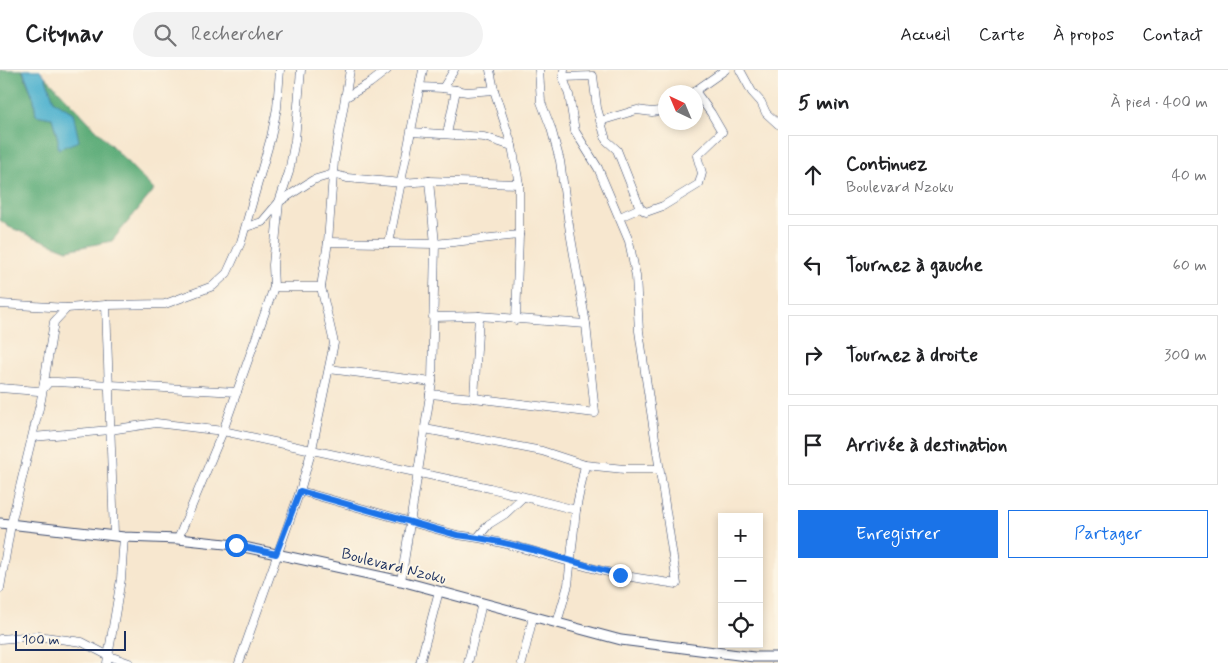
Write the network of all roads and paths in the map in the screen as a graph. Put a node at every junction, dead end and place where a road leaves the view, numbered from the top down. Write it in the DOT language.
graph roads {
  1 [pos="280,70"];
  2 [pos="301,70"];
  3 [pos="350,70"];
  4 [pos="387,70"];
  5 [pos="423,70"];
  6 [pos="454,70"];
  7 [pos="490,70"];
  8 [pos="539,70"];
  9 [pos="725,70"];
  10 [pos="740,70"];
  11 [pos="563,74"];
  12 [pos="703,85"];
  13 [pos="420,86"];
  14 [pos="443,88"];
  15 [pos="456,90"];
  16 [pos="494,90"];
  17 [pos="346,97"];
  18 [pos="703,103"];
  19 [pos="658,111"];
  20 [pos="600,121"];
  21 [pos="778,124"];
  22 [pos="412,132"];
  23 [pos="447,134"];
  24 [pos="512,146"];
  25 [pos="333,174"];
  26 [pos="429,181"];
  27 [pos="402,183"];
  28 [pos="519,184"];
  29 [pos="279,202"];
  30 [pos="640,208"];
  31 [pos="620,217"];
  32 [pos="246,227"];
  33 [pos="519,235"];
  34 [pos="328,242"];
  35 [pos="389,243"];
  36 [pos="435,244"];
  37 [pos="274,287"];
  38 [pos="321,287"];
  39 [pos="0,304"];
  40 [pos="106,305"];
  41 [pos="67,308"];
  42 [pos="479,316"];
  43 [pos="433,317"];
  44 [pos="516,320"];
  45 [pos="586,324"];
  46 [pos="329,369"];
  47 [pos="432,382"];
  48 [pos="109,385"];
  49 [pos="0,388"];
  50 [pos="42,390"];
  51 [pos="237,392"];
  52 [pos="430,394"];
  53 [pos="474,398"];
  54 [pos="110,430"];
  55 [pos="223,430"];
  56 [pos="425,430"];
  57 [pos="33,436"];
  58 [pos="312,449"];
  59 [pos="585,465"];
  60 [pos="659,468"];
  61 [pos="417,472"];
  62 [pos="300,491"];
  63 [pos="524,497"];
  64 [pos="576,510"];
  65 [pos="410,522"];
  66 [pos="0,523"];
  67 [pos="11,524"];
  68 [pos="114,535"];
  69 [pos="124,537"];
  70 [pos="478,537"];
  71 [pos="178,539"];
  72 [pos="276,554"];
  73 [pos="570,562"];
  74 [pos="401,581"];
  75 [pos="0,588"];
  76 [pos="440,591"];
  77 [pos="482,603"];
  78 [pos="533,617"];
  79 [pos="557,623"];
  80 [pos="0,639"];
  81 [pos="778,657"];
  82 [pos="108,659"];
  83 [pos="754,660"];
  84 [pos="129,663"];
  85 [pos="239,663"];
  86 [pos="420,663"];
  87 [pos="468,663"];
  88 [pos="522,663"];
  1 -- 32 [label="street"];
  2 -- 29 [label="street"];
  3 -- 17 [label="street"];
  4 -- 17 [label="street"];
  5 -- 13 [label="street"];
  6 -- 14 [label="street"];
  7 -- 16 [label="street"];
  8 -- 45 [label="street"];
  9 -- 12 [label="street"];
  10 -- 21 [label="street"];
  11 -- 20 [label="street"];
  11 -- 31 [label="street"];
  13 -- 14 [label="street"];
  13 -- 22 [label="street"];
  14 -- 15 [label="street"];
  15 -- 16 [label="street"];
  15 -- 23 [label="street"];
  16 -- 24 [label="street"];
  17 -- 25 [label="street"];
  18 -- 30 [label="street"];
  19 -- 20 [label="street"];
  20 -- 30 [label="street"];
  22 -- 23 [label="street"];
  22 -- 27 [label="street"];
  23 -- 24 [label="street"];
  24 -- 28 [label="street"];
  25 -- 27 [label="street"];
  25 -- 29 [label="street"];
  25 -- 34 [label="street"];
  26 -- 27 [label="street"];
  26 -- 28 [label="street"];
  26 -- 36 [label="street"];
  27 -- 35 [label="street"];
  28 -- 33 [label="street"];
  29 -- 32 [label="street"];
  29 -- 37 [label="street"];
  30 -- 31 [label="street"];
  31 -- 60 [label="street"];
  32 -- 40 [label="street"];
  33 -- 36 [label="street"];
  33 -- 44 [label="street"];
  34 -- 35 [label="street"];
  34 -- 38 [label="street"];
  35 -- 36 [label="street"];
  36 -- 43 [label="street"];
  37 -- 38 [label="street"];
  37 -- 51 [label="street"];
  38 -- 46 [label="street"];
  39 -- 41 [label="street"];
  40 -- 41 [label="street"];
  40 -- 48 [label="street"];
  41 -- 50 [label="street"];
  42 -- 43 [label="street"];
  42 -- 44 [label="street"];
  42 -- 53 [label="street"];
  43 -- 47 [label="street"];
  44 -- 45 [label="street"];
  45 -- 53 [label="street"];
  46 -- 47 [label="street"];
  46 -- 58 [label="street"];
  47 -- 52 [label="street"];
  48 -- 50 [label="street"];
  48 -- 51 [label="street"];
  48 -- 54 [label="street"];
  49 -- 50 [label="street"];
  50 -- 57 [label="street"];
  51 -- 55 [label="street"];
  52 -- 53 [label="street"];
  52 -- 56 [label="street"];
  54 -- 55 [label="street"];
  54 -- 57 [label="street"];
  54 -- 68 [label="street"];
  55 -- 58 [label="street"];
  55 -- 71 [label="street"];
  56 -- 59 [label="street"];
  56 -- 61 [label="street"];
  57 -- 67 [label="street"];
  58 -- 61 [label="street"];
  58 -- 62 [label="street"];
  59 -- 60 [label="street"];
  59 -- 64 [label="street"];
  60 -- 73 [label="street"];
  61 -- 63 [label="street"];
  61 -- 65 [label="street"];
  62 -- 65 [label="street"];
  62 -- 72 [label="street"];
  63 -- 64 [label="street"];
  63 -- 70 [label="street"];
  64 -- 73 [label="street"];
  65 -- 70 [label="street"];
  65 -- 74 [label="street"];
  66 -- 67 [label="street, Boulevard Nzoku"];
  67 -- 68 [label="street, Boulevard Nzoku"];
  67 -- 75 [label="street"];
  68 -- 69 [label="street, Boulevard Nzoku"];
  69 -- 71 [label="street, Boulevard Nzoku"];
  69 -- 82 [label="street"];
  70 -- 73 [label="street"];
  71 -- 72 [label="street, Boulevard Nzoku"];
  72 -- 74 [label="street, Boulevard Nzoku"];
  72 -- 85 [label="street"];
  73 -- 79 [label="street"];
  74 -- 76 [label="street, Boulevard Nzoku"];
  76 -- 77 [label="street, Boulevard Nzoku"];
  76 -- 86 [label="street"];
  77 -- 78 [label="street, Boulevard Nzoku"];
  77 -- 87 [label="street"];
  78 -- 79 [label="street, Boulevard Nzoku"];
  78 -- 88 [label="street"];
  79 -- 83 [label="street, Boulevard Nzoku"];
  80 -- 82 [label="street"];
  81 -- 83 [label="street, Boulevard Nzoku"];
  82 -- 84 [label="street"];
}
